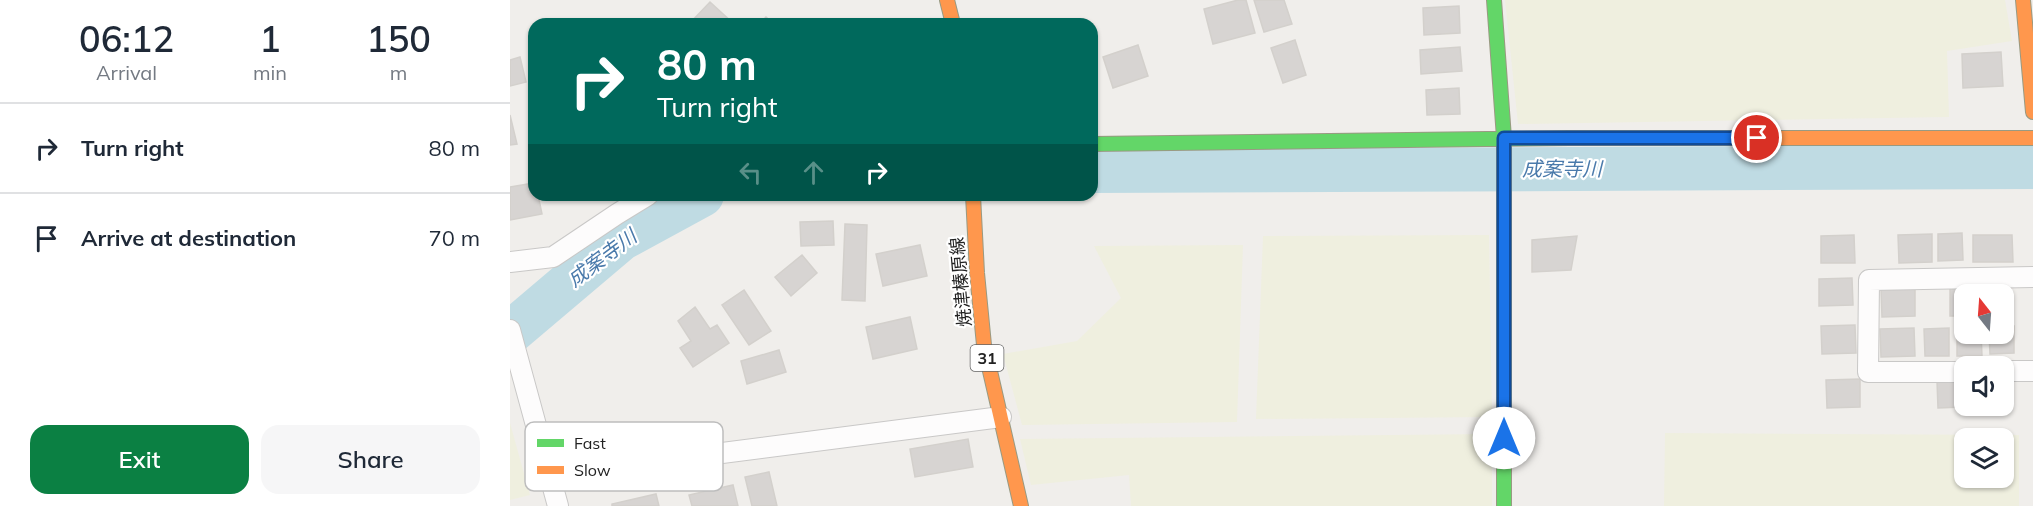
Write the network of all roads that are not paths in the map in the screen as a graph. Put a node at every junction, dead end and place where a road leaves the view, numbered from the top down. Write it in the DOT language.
graph roads {
  1 [pos="947,0"];
  2 [pos="1494,0"];
  3 [pos="2023,0"];
  4 [pos="952,18"];
  5 [pos="2033,112"];
  6 [pos="2033,138"];
  7 [pos="1504,143"];
  8 [pos="1098,144"];
  9 [pos="638,201"];
  10 [pos="973,201"];
  11 [pos="510,262"];
  12 [pos="2033,277"];
  13 [pos="510,330"];
  14 [pos="2014,371"];
  15 [pos="2033,371"];
  16 [pos="1954,372"];
  17 [pos="1001,417"];
  18 [pos="536,422"];
  19 [pos="723,453"];
  20 [pos="554,491"];
  21 [pos="558,506"];
  22 [pos="1021,506"];
  23 [pos="1504,506"];
  1 -- 4 [label="street"];
  2 -- 7 [label="street"];
  3 -- 5 [label="street"];
  6 -- 7 [label="street"];
  7 -- 8 [label="street"];
  7 -- 23 [label="street"];
  9 -- 11 [label="street"];
  10 -- 17 [label="street, 焼津榛原線 / 31"];
  12 -- 16 [label="street"];
  13 -- 18 [label="street"];
  14 -- 15 [label="street"];
  17 -- 19 [label="street"];
  17 -- 22 [label="street, 焼津榛原線 / 31"];
  20 -- 21 [label="street"];
}
